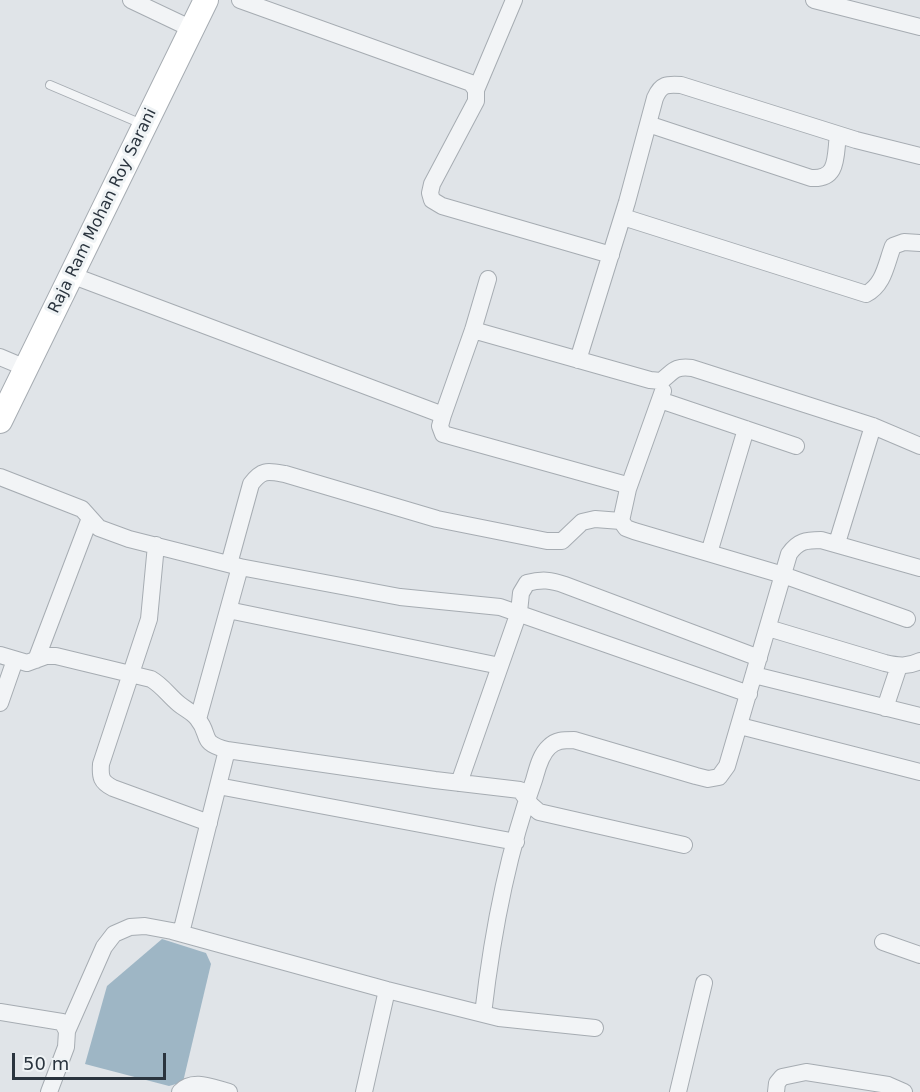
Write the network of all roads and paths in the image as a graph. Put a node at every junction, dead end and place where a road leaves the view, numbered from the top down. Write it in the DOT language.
graph roads {
  1 [pos="131,0"];
  2 [pos="206,0"];
  3 [pos="240,0"];
  4 [pos="514,0"];
  5 [pos="814,0"];
  6 [pos="920,27"];
  7 [pos="192,29"];
  8 [pos="50,85"];
  9 [pos="476,90"];
  10 [pos="648,123"];
  11 [pos="145,125"];
  12 [pos="838,135"];
  13 [pos="920,156"];
  14 [pos="622,217"];
  15 [pos="920,243"];
  16 [pos="611,255"];
  17 [pos="71,275"];
  18 [pos="488,279"];
  19 [pos="473,330"];
  20 [pos="0,357"];
  21 [pos="578,360"];
  22 [pos="26,368"];
  23 [pos="669,375"];
  24 [pos="660,400"];
  25 [pos="443,415"];
  26 [pos="0,421"];
  27 [pos="873,426"];
  28 [pos="746,429"];
  29 [pos="796,446"];
  30 [pos="920,446"];
  31 [pos="0,477"];
  32 [pos="628,489"];
  33 [pos="90,518"];
  34 [pos="621,521"];
  35 [pos="837,543"];
  36 [pos="156,545"];
  37 [pos="708,553"];
  38 [pos="234,565"];
  39 [pos="920,568"];
  40 [pos="783,575"];
  41 [pos="228,610"];
  42 [pos="519,612"];
  43 [pos="907,619"];
  44 [pos="768,628"];
  45 [pos="7,657"];
  46 [pos="759,658"];
  47 [pos="36,660"];
  48 [pos="920,661"];
  49 [pos="500,666"];
  50 [pos="899,666"];
  51 [pos="130,674"];
  52 [pos="754,675"];
  53 [pos="749,694"];
  54 [pos="0,704"];
  55 [pos="885,708"];
  56 [pos="920,716"];
  57 [pos="198,719"];
  58 [pos="740,726"];
  59 [pos="227,750"];
  60 [pos="920,772"];
  61 [pos="459,783"];
  62 [pos="218,786"];
  63 [pos="527,797"];
  64 [pos="209,823"];
  65 [pos="516,842"];
  66 [pos="684,845"];
  67 [pos="181,933"];
  68 [pos="883,942"];
  69 [pos="920,955"];
  70 [pos="704,983"];
  71 [pos="387,990"];
  72 [pos="0,1012"];
  73 [pos="483,1014"];
  74 [pos="595,1028"];
  75 [pos="67,1031"];
  76 [pos="49,1092"];
  77 [pos="180,1092"];
  78 [pos="229,1092"];
  79 [pos="364,1092"];
  80 [pos="678,1092"];
  81 [pos="776,1092"];
  82 [pos="904,1092"];
  1 -- 7 [label="street"];
  2 -- 7 [label="street, Raja Ram Mohan Roy Sarani"];
  3 -- 9 [label="street"];
  4 -- 9 [label="street"];
  5 -- 6 [label="street"];
  7 -- 11 [label="street, Raja Ram Mohan Roy Sarani"];
  8 -- 11 [label="lane"];
  9 -- 16 [label="street"];
  10 -- 12 [label="street"];
  10 -- 12 [label="street"];
  10 -- 14 [label="street"];
  11 -- 17 [label="street, Raja Ram Mohan Roy Sarani"];
  12 -- 13 [label="street"];
  14 -- 15 [label="street"];
  14 -- 16 [label="street"];
  16 -- 21 [label="street"];
  17 -- 22 [label="street, Raja Ram Mohan Roy Sarani"];
  17 -- 25 [label="street"];
  18 -- 19 [label="street"];
  19 -- 21 [label="street"];
  19 -- 25 [label="street"];
  20 -- 22 [label="street"];
  21 -- 23 [label="street"];
  22 -- 26 [label="street, Raja Ram Mohan Roy Sarani"];
  23 -- 24 [label="street"];
  23 -- 27 [label="street"];
  24 -- 28 [label="street"];
  24 -- 32 [label="street"];
  25 -- 32 [label="street"];
  27 -- 30 [label="street"];
  27 -- 35 [label="street"];
  28 -- 29 [label="street"];
  28 -- 37 [label="street"];
  31 -- 33 [label="street"];
  32 -- 34 [label="street"];
  33 -- 36 [label="street"];
  33 -- 47 [label="street"];
  34 -- 37 [label="street"];
  34 -- 38 [label="street"];
  35 -- 39 [label="street"];
  35 -- 40 [label="street"];
  36 -- 38 [label="street"];
  36 -- 51 [label="street"];
  37 -- 40 [label="street"];
  38 -- 41 [label="street"];
  38 -- 42 [label="street"];
  40 -- 43 [label="street"];
  40 -- 44 [label="street"];
  41 -- 49 [label="street"];
  41 -- 57 [label="street"];
  42 -- 46 [label="street"];
  42 -- 49 [label="street"];
  42 -- 53 [label="street"];
  44 -- 46 [label="street"];
  44 -- 50 [label="street"];
  45 -- 47 [label="street"];
  45 -- 54 [label="street"];
  46 -- 52 [label="street"];
  47 -- 51 [label="street"];
  48 -- 50 [label="street"];
  49 -- 61 [label="street"];
  50 -- 55 [label="street"];
  51 -- 57 [label="street"];
  51 -- 64 [label="street"];
  52 -- 53 [label="street"];
  52 -- 55 [label="street"];
  53 -- 58 [label="street"];
  55 -- 56 [label="street"];
  57 -- 59 [label="street"];
  58 -- 60 [label="street"];
  58 -- 63 [label="street"];
  59 -- 61 [label="street"];
  59 -- 62 [label="street"];
  61 -- 63 [label="street"];
  62 -- 64 [label="street"];
  62 -- 65 [label="street"];
  63 -- 65 [label="street"];
  63 -- 66 [label="street"];
  64 -- 67 [label="street"];
  65 -- 73 [label="street"];
  67 -- 71 [label="street"];
  67 -- 75 [label="street"];
  68 -- 69 [label="street"];
  70 -- 80 [label="street"];
  71 -- 73 [label="street"];
  71 -- 79 [label="street"];
  72 -- 75 [label="street"];
  73 -- 74 [label="street"];
  75 -- 76 [label="street"];
  77 -- 78 [label="street"];
  81 -- 82 [label="street"];
}
